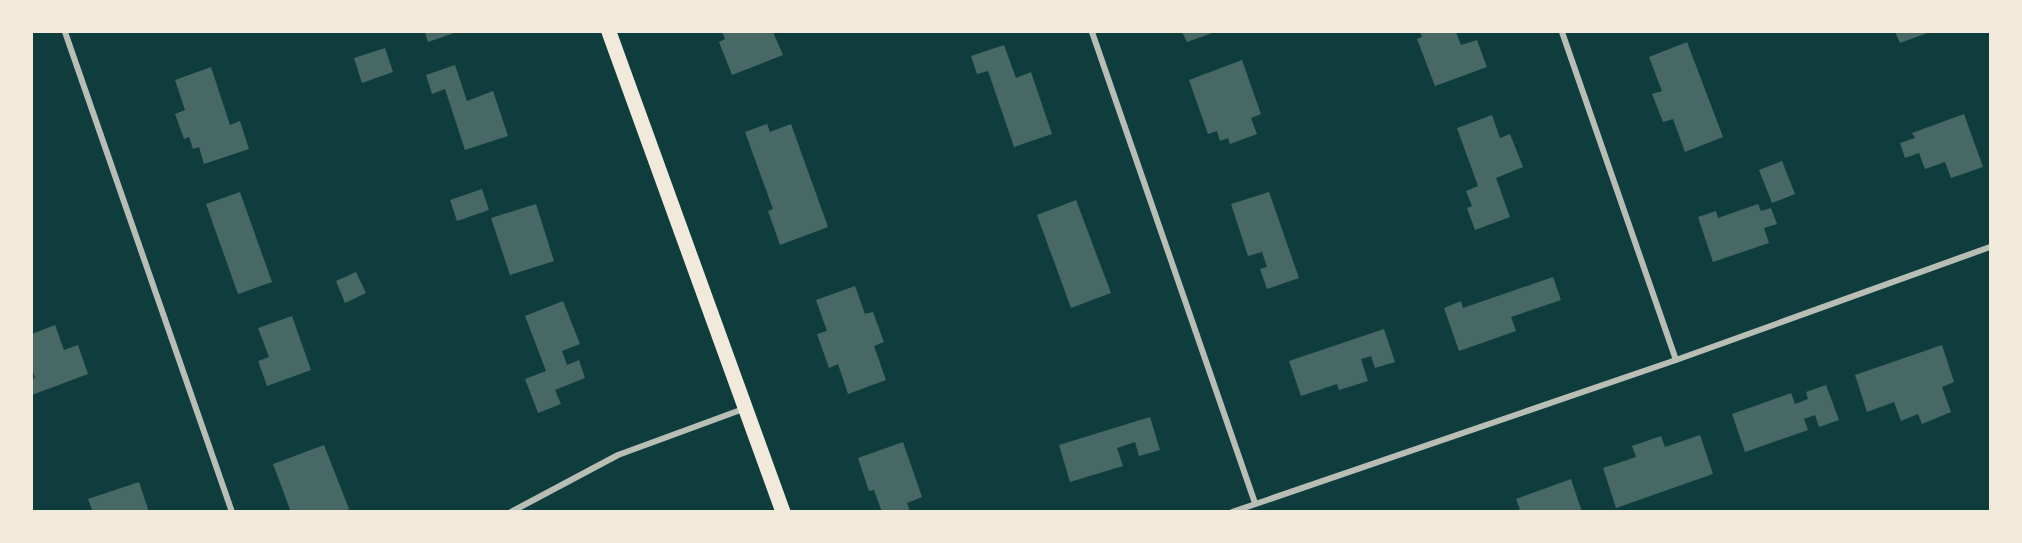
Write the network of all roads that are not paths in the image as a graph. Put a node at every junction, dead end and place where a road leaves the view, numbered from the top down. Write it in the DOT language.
graph roads {
  1 [pos="65,32"];
  2 [pos="609,32"];
  3 [pos="1092,32"];
  4 [pos="1562,32"];
  5 [pos="1990,248"];
  6 [pos="1676,360"];
  7 [pos="746,408"];
  8 [pos="1256,503"];
  9 [pos="232,512"];
  10 [pos="511,512"];
  11 [pos="783,512"];
  12 [pos="1232,512"];
  1 -- 9 [label="street"];
  2 -- 7 [label="main road"];
  3 -- 8 [label="street"];
  4 -- 6 [label="street"];
  5 -- 6 [label="street"];
  6 -- 8 [label="street"];
  7 -- 10 [label="street"];
  7 -- 11 [label="main road"];
  8 -- 12 [label="street"];
}
